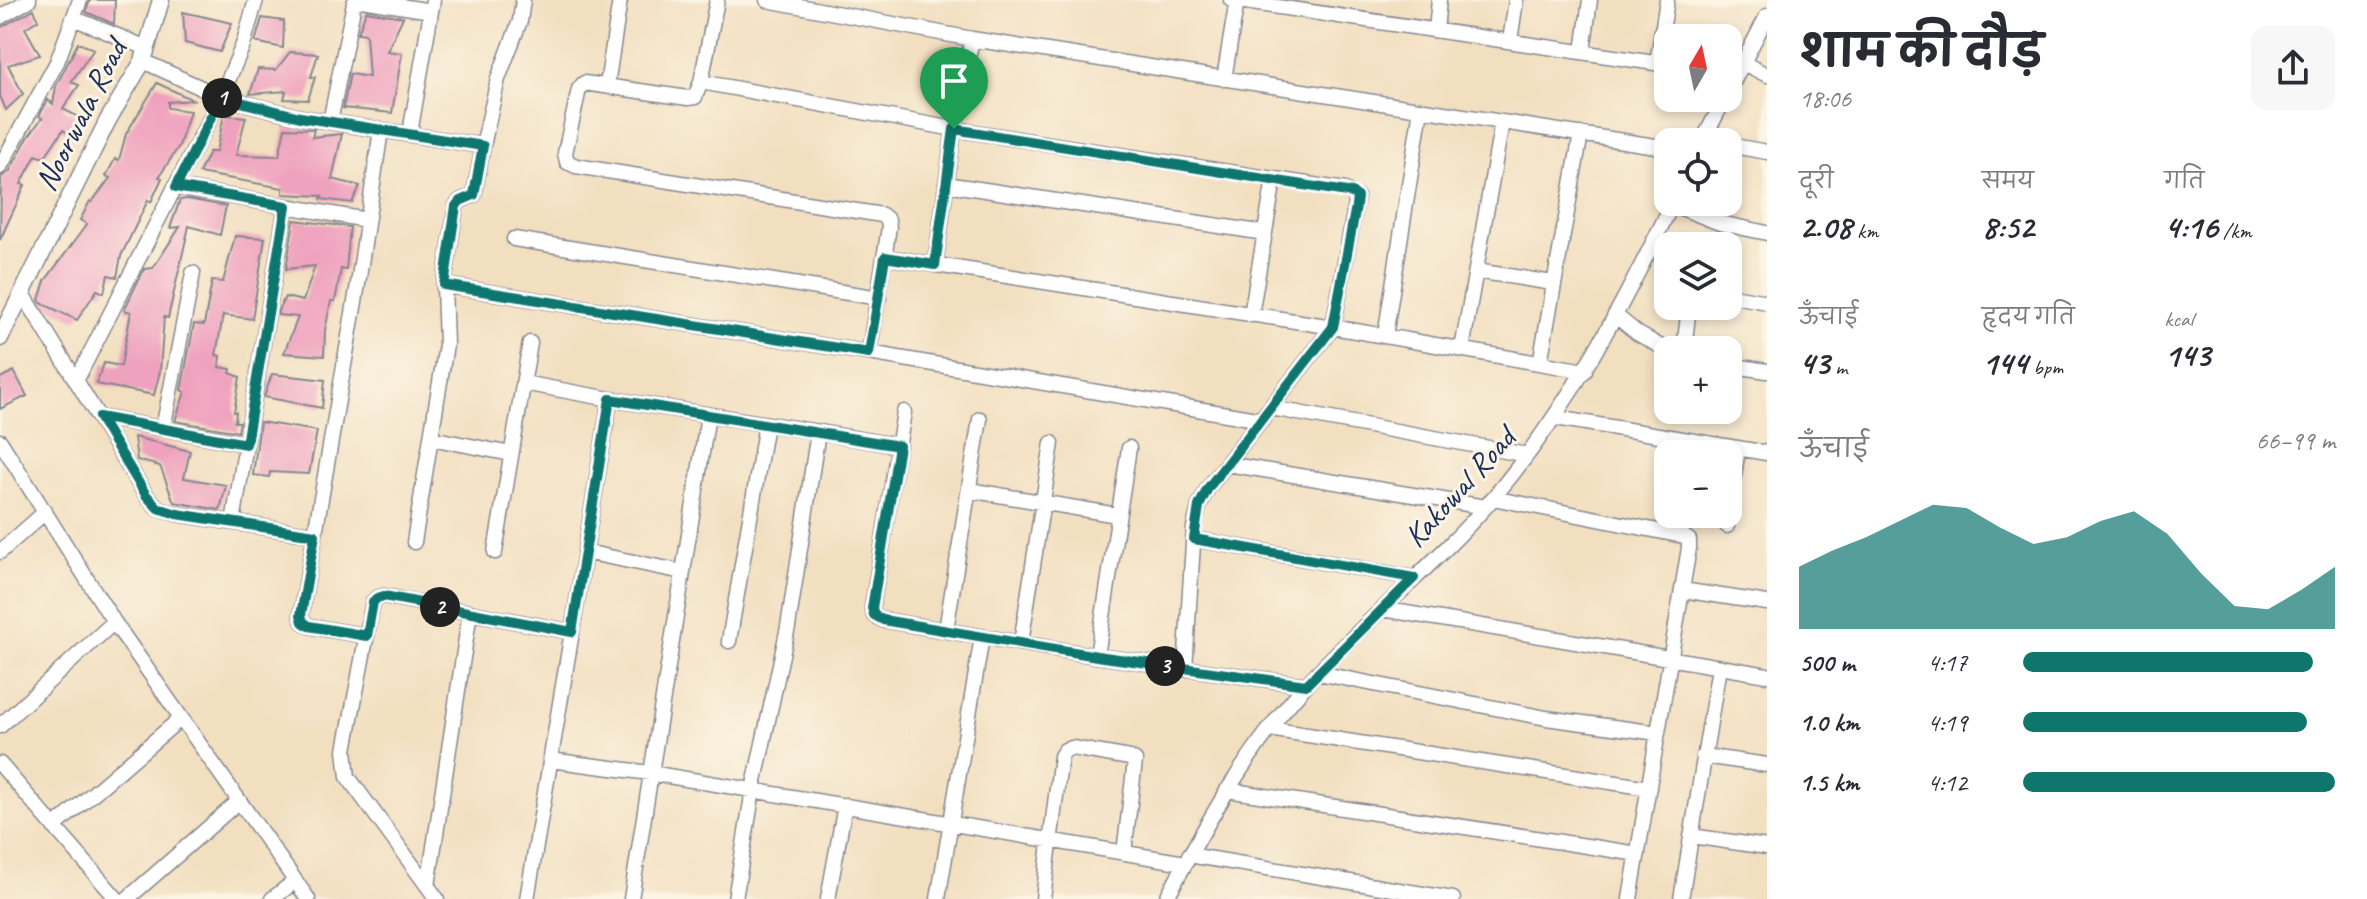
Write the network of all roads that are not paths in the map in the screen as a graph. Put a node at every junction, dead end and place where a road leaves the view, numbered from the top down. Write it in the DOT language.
graph roads {
  1 [pos="29,0"];
  2 [pos="80,0"];
  3 [pos="161,0"];
  4 [pos="256,0"];
  5 [pos="523,0"];
  6 [pos="620,0"];
  7 [pos="717,0"];
  8 [pos="767,0"];
  9 [pos="1231,0"];
  10 [pos="1237,0"];
  11 [pos="1439,0"];
  12 [pos="1516,0"];
  13 [pos="1590,0"];
  14 [pos="1667,0"];
  15 [pos="432,6"];
  16 [pos="1767,16"];
  17 [pos="0,17"];
  18 [pos="73,18"];
  19 [pos="1665,24"];
  20 [pos="1436,30"];
  21 [pos="972,39"];
  22 [pos="1510,41"];
  23 [pos="1583,52"];
  24 [pos="145,54"];
  25 [pos="1742,60"];
  26 [pos="1654,63"];
  27 [pos="1742,72"];
  28 [pos="1767,75"];
  29 [pos="1224,79"];
  30 [pos="701,82"];
  31 [pos="607,85"];
  32 [pos="221,97"];
  33 [pos="1421,109"];
  34 [pos="330,122"];
  35 [pos="1502,122"];
  36 [pos="954,129"];
  37 [pos="381,130"];
  38 [pos="410,133"];
  39 [pos="1581,134"];
  40 [pos="483,146"];
  41 [pos="1654,146"];
  42 [pos="1742,148"];
  43 [pos="1767,152"];
  44 [pos="0,167"];
  45 [pos="1274,179"];
  46 [pos="946,184"];
  47 [pos="176,187"];
  48 [pos="286,206"];
  49 [pos="1665,216"];
  50 [pos="1703,216"];
  51 [pos="367,220"];
  52 [pos="1265,233"];
  53 [pos="1767,233"];
  54 [pos="514,239"];
  55 [pos="885,257"];
  56 [pos="935,265"];
  57 [pos="1476,271"];
  58 [pos="193,273"];
  59 [pos="1553,283"];
  60 [pos="444,285"];
  61 [pos="22,292"];
  62 [pos="879,298"];
  63 [pos="1742,298"];
  64 [pos="1767,302"];
  65 [pos="1251,315"];
  66 [pos="1615,315"];
  67 [pos="1333,327"];
  68 [pos="1385,336"];
  69 [pos="0,338"];
  70 [pos="530,343"];
  71 [pos="1654,343"];
  72 [pos="1462,349"];
  73 [pos="869,353"];
  74 [pos="1540,363"];
  75 [pos="1742,367"];
  76 [pos="1585,371"];
  77 [pos="1767,371"];
  78 [pos="76,381"];
  79 [pos="523,383"];
  80 [pos="610,399"];
  81 [pos="904,412"];
  82 [pos="1266,414"];
  83 [pos="708,415"];
  84 [pos="99,417"];
  85 [pos="1556,418"];
  86 [pos="980,419"];
  87 [pos="766,424"];
  88 [pos="163,429"];
  89 [pos="818,432"];
  90 [pos="431,438"];
  91 [pos="1689,440"];
  92 [pos="0,441"];
  93 [pos="1052,443"];
  94 [pos="246,444"];
  95 [pos="899,446"];
  96 [pos="1129,448"];
  97 [pos="1742,449"];
  98 [pos="1767,453"];
  99 [pos="511,454"];
  100 [pos="1527,455"];
  101 [pos="1227,464"];
  102 [pos="969,490"];
  103 [pos="1044,502"];
  104 [pos="1489,502"];
  105 [pos="44,513"];
  106 [pos="1117,515"];
  107 [pos="233,522"];
  108 [pos="315,535"];
  109 [pos="1194,539"];
  110 [pos="414,542"];
  111 [pos="0,552"];
  112 [pos="495,552"];
  113 [pos="585,552"];
  114 [pos="683,572"];
  115 [pos="1414,578"];
  116 [pos="1682,590"];
  117 [pos="1767,603"];
  118 [pos="1383,609"];
  119 [pos="470,612"];
  120 [pos="114,622"];
  121 [pos="946,630"];
  122 [pos="572,632"];
  123 [pos="367,636"];
  124 [pos="982,637"];
  125 [pos="729,641"];
  126 [pos="1021,643"];
  127 [pos="1097,656"];
  128 [pos="1670,659"];
  129 [pos="1719,667"];
  130 [pos="1185,669"];
  131 [pos="1318,673"];
  132 [pos="1767,675"];
  133 [pos="1306,685"];
  134 [pos="181,718"];
  135 [pos="0,726"];
  136 [pos="1269,729"];
  137 [pos="1658,733"];
  138 [pos="1703,756"];
  139 [pos="550,760"];
  140 [pos="0,764"];
  141 [pos="1767,765"];
  142 [pos="650,773"];
  143 [pos="1649,788"];
  144 [pos="753,790"];
  145 [pos="1227,790"];
  146 [pos="239,801"];
  147 [pos="845,805"];
  148 [pos="950,825"];
  149 [pos="54,827"];
  150 [pos="1691,836"];
  151 [pos="1050,840"];
  152 [pos="1767,847"];
  153 [pos="1124,853"];
  154 [pos="1638,854"];
  155 [pos="1187,859"];
  156 [pos="295,881"];
  157 [pos="428,886"];
  158 [pos="1445,898"];
  159 [pos="117,899"];
  160 [pos="127,899"];
  161 [pos="272,899"];
  162 [pos="308,899"];
  163 [pos="437,899"];
  164 [pos="527,899"];
  165 [pos="631,899"];
  166 [pos="735,899"];
  167 [pos="828,899"];
  168 [pos="938,899"];
  169 [pos="1043,899"];
  170 [pos="1166,899"];
  171 [pos="1630,899"];
  172 [pos="1681,899"];
  1 -- 17 [label="street"];
  2 -- 18 [label="street"];
  3 -- 24 [label="street, Noorwala Road"];
  4 -- 32 [label="street"];
  5 -- 40 [label="street"];
  6 -- 31 [label="street"];
  7 -- 30 [label="street"];
  8 -- 21 [label="street"];
  9 -- 10 [label="street"];
  10 -- 20 [label="street"];
  10 -- 29 [label="street"];
  11 -- 20 [label="street"];
  12 -- 22 [label="street"];
  13 -- 23 [label="street"];
  14 -- 19 [label="street"];
  15 -- 34 [label="street"];
  15 -- 38 [label="street"];
  16 -- 25 [label="street"];
  18 -- 24 [label="street"];
  18 -- 44 [label="street"];
  20 -- 22 [label="street"];
  21 -- 29 [label="street"];
  21 -- 36 [label="street"];
  22 -- 23 [label="street"];
  23 -- 26 [label="street"];
  24 -- 32 [label="street"];
  24 -- 61 [label="street, Noorwala Road"];
  27 -- 28 [label="street"];
  29 -- 33 [label="street"];
  30 -- 31 [label="street"];
  30 -- 36 [label="street"];
  31 -- 55 [label="street"];
  32 -- 34 [label="street"];
  32 -- 47 [label="street"];
  33 -- 35 [label="street"];
  33 -- 68 [label="street"];
  34 -- 37 [label="street"];
  35 -- 39 [label="street"];
  35 -- 57 [label="street"];
  36 -- 45 [label="street"];
  36 -- 46 [label="street"];
  37 -- 38 [label="street"];
  37 -- 51 [label="street"];
  38 -- 40 [label="street"];
  39 -- 41 [label="street"];
  39 -- 59 [label="street"];
  40 -- 60 [label="street"];
  42 -- 43 [label="street"];
  45 -- 52 [label="street"];
  45 -- 67 [label="street"];
  46 -- 52 [label="street"];
  46 -- 56 [label="street"];
  47 -- 48 [label="street"];
  47 -- 78 [label="street"];
  48 -- 51 [label="street"];
  48 -- 94 [label="street"];
  49 -- 66 [label="street, Kakowal Road"];
  50 -- 53 [label="street"];
  51 -- 108 [label="street"];
  52 -- 65 [label="street"];
  54 -- 62 [label="street"];
  55 -- 56 [label="street"];
  55 -- 62 [label="street"];
  56 -- 65 [label="street"];
  57 -- 59 [label="street"];
  57 -- 72 [label="street"];
  58 -- 88 [label="street"];
  59 -- 74 [label="street"];
  60 -- 73 [label="street"];
  60 -- 90 [label="street"];
  61 -- 69 [label="street, Noorwala Road"];
  61 -- 78 [label="street"];
  62 -- 73 [label="street"];
  63 -- 64 [label="street"];
  65 -- 67 [label="street"];
  66 -- 71 [label="street"];
  66 -- 76 [label="street, Kakowal Road"];
  67 -- 68 [label="street"];
  67 -- 82 [label="street"];
  68 -- 72 [label="street"];
  70 -- 79 [label="street"];
  72 -- 74 [label="street"];
  73 -- 82 [label="street"];
  74 -- 76 [label="street"];
  75 -- 77 [label="street"];
  76 -- 85 [label="street, Kakowal Road"];
  78 -- 84 [label="street"];
  79 -- 80 [label="street"];
  79 -- 99 [label="street"];
  80 -- 83 [label="street"];
  80 -- 113 [label="street"];
  81 -- 95 [label="street"];
  82 -- 100 [label="street"];
  82 -- 101 [label="street"];
  83 -- 87 [label="street"];
  83 -- 114 [label="street"];
  84 -- 88 [label="street"];
  84 -- 107 [label="street"];
  85 -- 91 [label="street"];
  85 -- 100 [label="street, Kakowal Road"];
  86 -- 102 [label="street"];
  87 -- 89 [label="street"];
  87 -- 125 [label="street"];
  88 -- 94 [label="street"];
  89 -- 95 [label="street"];
  89 -- 144 [label="street"];
  90 -- 99 [label="street"];
  90 -- 110 [label="street"];
  92 -- 105 [label="street"];
  93 -- 103 [label="street"];
  94 -- 107 [label="street"];
  95 -- 121 [label="street"];
  96 -- 106 [label="street"];
  97 -- 98 [label="street"];
  99 -- 112 [label="street"];
  100 -- 104 [label="street, Kakowal Road"];
  101 -- 104 [label="street"];
  101 -- 109 [label="street"];
  102 -- 103 [label="street"];
  102 -- 121 [label="street"];
  103 -- 106 [label="street"];
  103 -- 126 [label="street"];
  104 -- 115 [label="street, Kakowal Road"];
  104 -- 116 [label="street"];
  105 -- 111 [label="street"];
  105 -- 120 [label="street"];
  106 -- 127 [label="street"];
  107 -- 108 [label="street"];
  108 -- 123 [label="street"];
  109 -- 115 [label="street"];
  109 -- 130 [label="street"];
  113 -- 114 [label="street"];
  113 -- 122 [label="street"];
  114 -- 142 [label="street"];
  115 -- 118 [label="street, Kakowal Road"];
  116 -- 117 [label="street"];
  116 -- 128 [label="street"];
  118 -- 128 [label="street"];
  118 -- 131 [label="street, Kakowal Road"];
  119 -- 122 [label="street"];
  119 -- 123 [label="street"];
  119 -- 157 [label="street"];
  120 -- 134 [label="street"];
  120 -- 135 [label="street"];
  121 -- 124 [label="street"];
  122 -- 139 [label="street"];
  123 -- 157 [label="street"];
  124 -- 126 [label="street"];
  124 -- 148 [label="street"];
  126 -- 127 [label="street"];
  127 -- 130 [label="street"];
  128 -- 129 [label="street"];
  128 -- 137 [label="street"];
  129 -- 132 [label="street"];
  129 -- 138 [label="street"];
  130 -- 133 [label="street"];
  131 -- 133 [label="street, Kakowal Road"];
  131 -- 137 [label="street"];
  133 -- 136 [label="street, Kakowal Road"];
  134 -- 146 [label="street"];
  134 -- 149 [label="street"];
  136 -- 143 [label="street"];
  136 -- 145 [label="street, Kakowal Road"];
  137 -- 143 [label="street"];
  138 -- 141 [label="street"];
  138 -- 150 [label="street"];
  139 -- 142 [label="street"];
  139 -- 164 [label="street"];
  140 -- 149 [label="street"];
  142 -- 144 [label="street"];
  142 -- 165 [label="street"];
  143 -- 154 [label="street"];
  144 -- 147 [label="street"];
  144 -- 166 [label="street"];
  145 -- 154 [label="street"];
  145 -- 155 [label="street, Kakowal Road"];
  146 -- 156 [label="street"];
  146 -- 160 [label="street"];
  147 -- 148 [label="street"];
  147 -- 167 [label="street"];
  148 -- 151 [label="street"];
  148 -- 168 [label="street"];
  149 -- 159 [label="street"];
  150 -- 152 [label="street"];
  150 -- 172 [label="street"];
  151 -- 153 [label="street"];
  151 -- 153 [label="street"];
  151 -- 169 [label="street"];
  153 -- 155 [label="street"];
  154 -- 171 [label="street"];
  155 -- 158 [label="street"];
  155 -- 170 [label="street, Kakowal Road"];
  156 -- 161 [label="street"];
  156 -- 162 [label="street"];
  157 -- 163 [label="street"];
}
